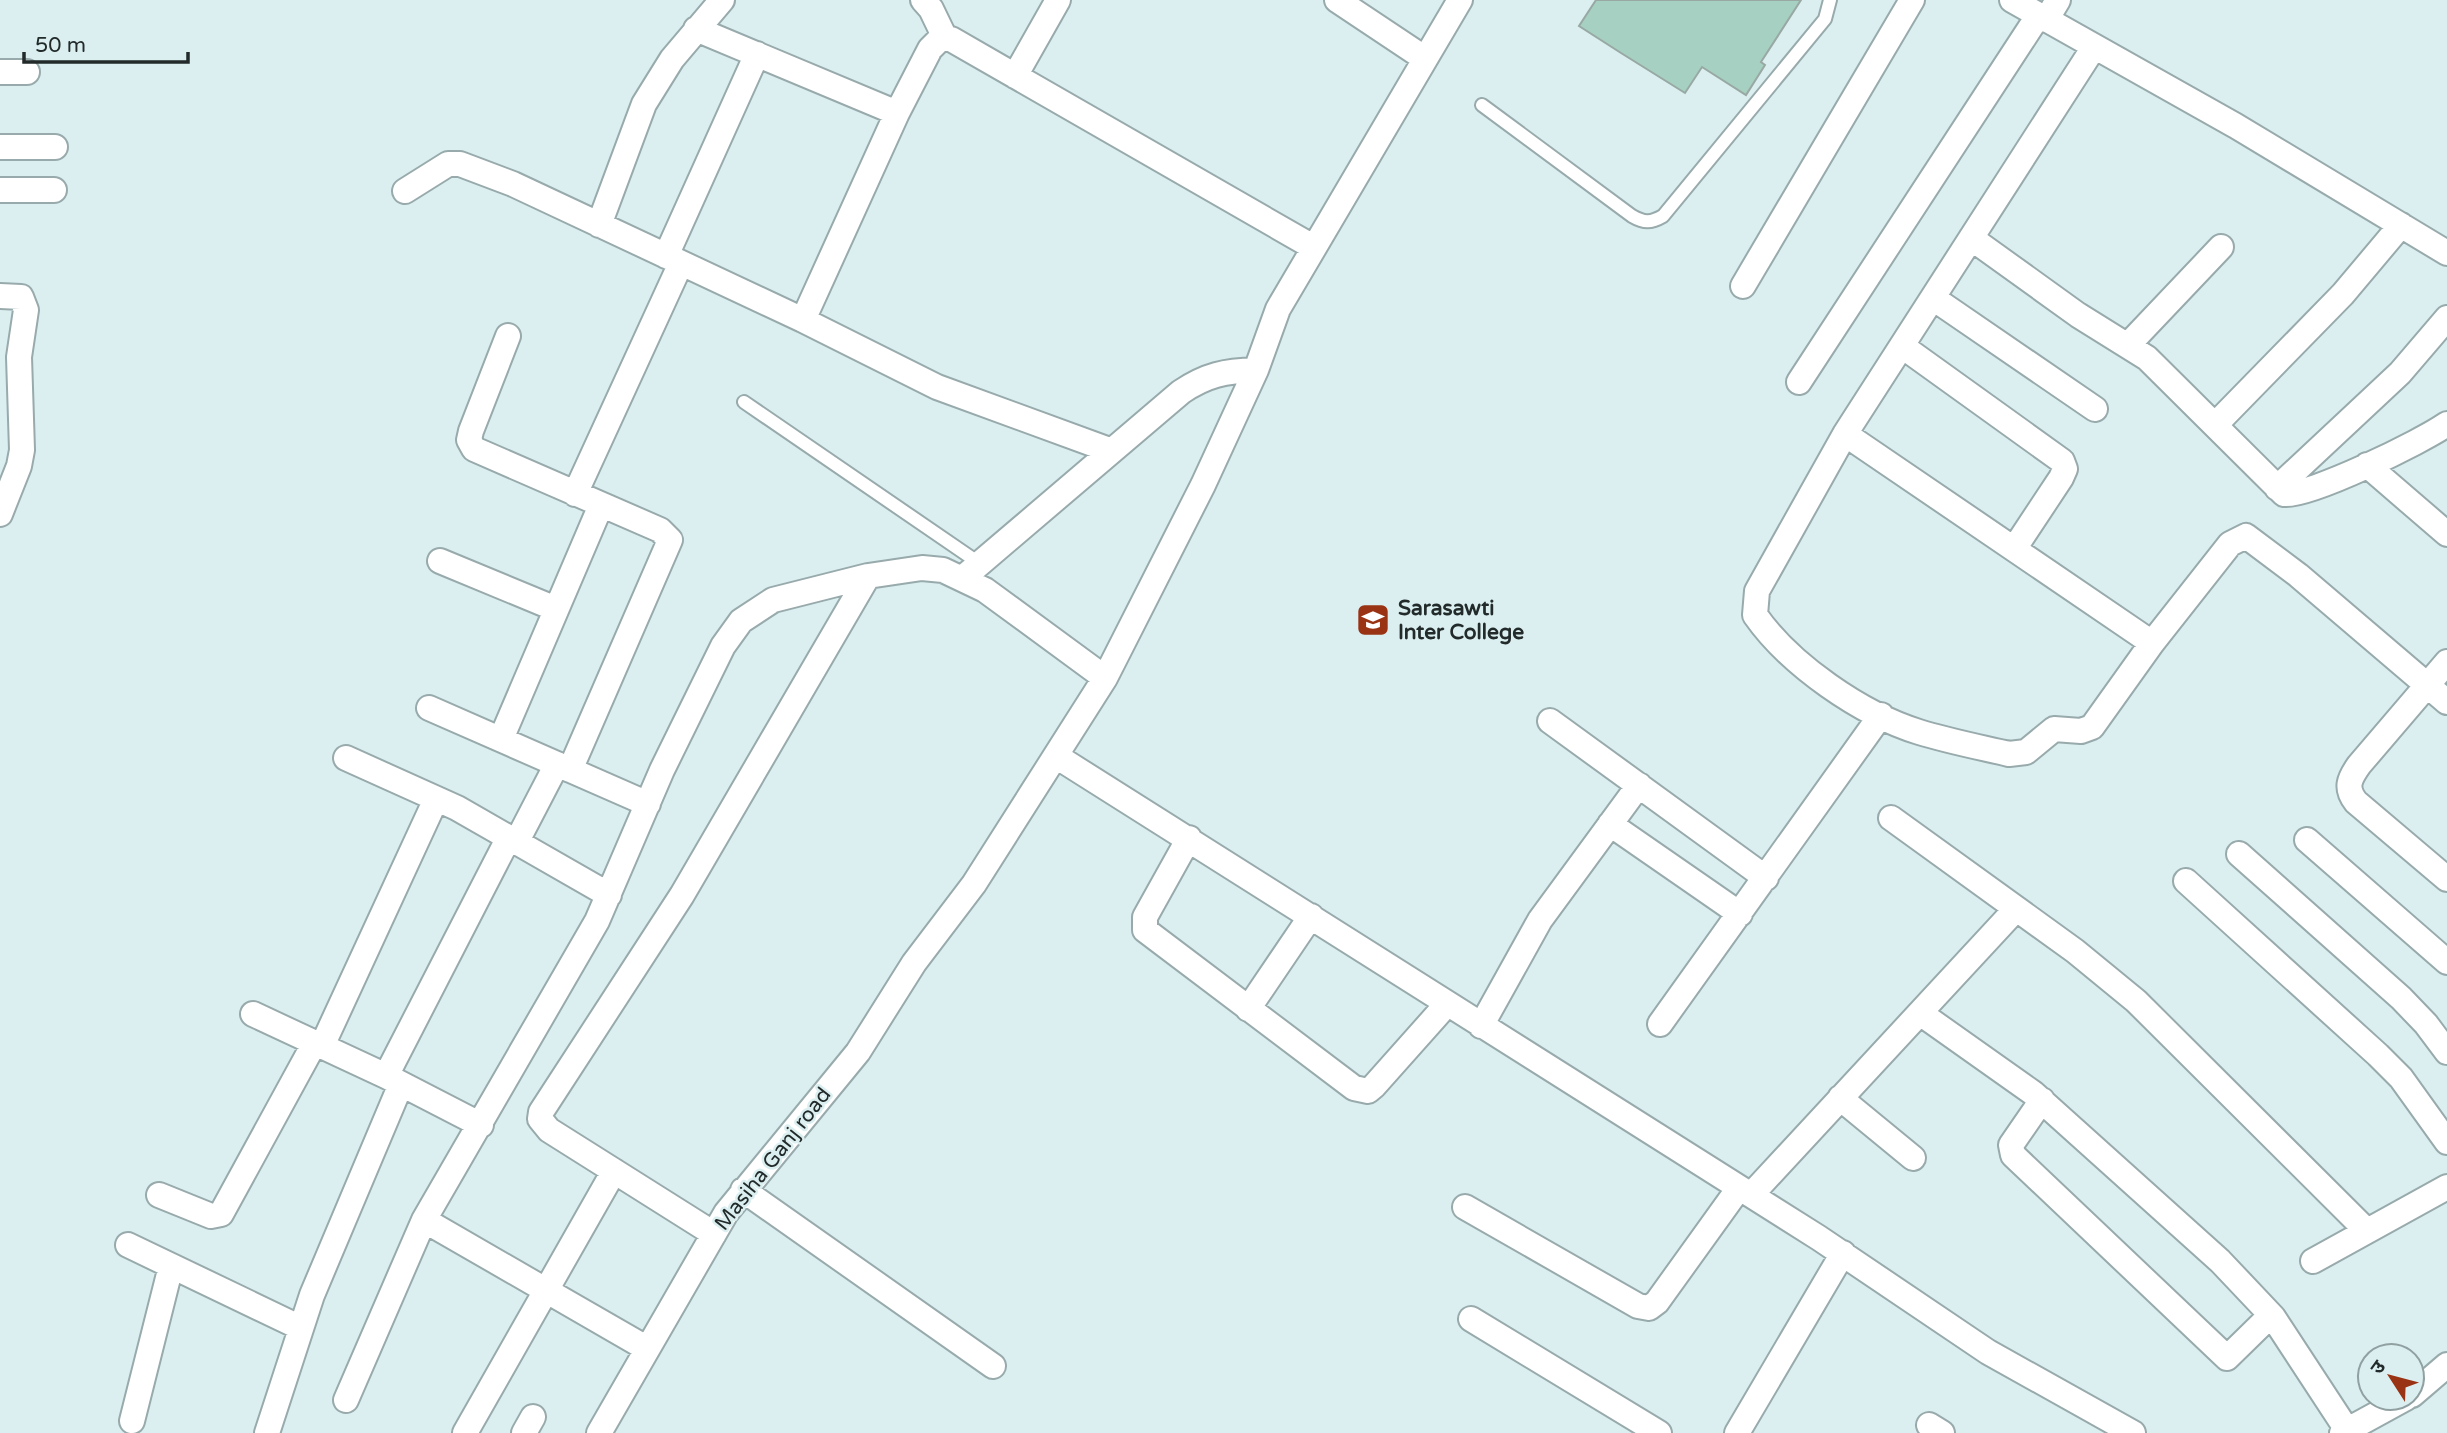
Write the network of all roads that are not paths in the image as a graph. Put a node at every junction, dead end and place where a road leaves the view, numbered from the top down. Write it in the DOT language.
graph roads {
  1 [pos="722,0"];
  2 [pos="923,0"];
  3 [pos="1058,0"];
  4 [pos="1337,0"];
  5 [pos="1460,0"];
  6 [pos="1830,0"];
  7 [pos="1912,0"];
  8 [pos="2011,0"];
  9 [pos="2048,12"];
  10 [pos="696,29"];
  11 [pos="945,38"];
  12 [pos="2094,47"];
  13 [pos="757,54"];
  14 [pos="1424,58"];
  15 [pos="0,72"];
  16 [pos="27,72"];
  17 [pos="1015,76"];
  18 [pos="1482,105"];
  19 [pos="897,113"];
  20 [pos="0,147"];
  21 [pos="55,147"];
  22 [pos="0,190"];
  23 [pos="54,190"];
  24 [pos="405,191"];
  25 [pos="599,225"];
  26 [pos="2401,225"];
  27 [pos="1971,238"];
  28 [pos="1313,247"];
  29 [pos="2221,247"];
  30 [pos="2447,253"];
  31 [pos="673,259"];
  32 [pos="1743,286"];
  33 [pos="0,296"];
  34 [pos="1933,298"];
  35 [pos="2447,318"];
  36 [pos="803,320"];
  37 [pos="508,336"];
  38 [pos="2128,345"];
  39 [pos="1902,346"];
  40 [pos="1255,370"];
  41 [pos="1799,382"];
  42 [pos="744,402"];
  43 [pos="2095,409"];
  44 [pos="2447,424"];
  45 [pos="2215,425"];
  46 [pos="1845,434"];
  47 [pos="1112,451"];
  48 [pos="2367,465"];
  49 [pos="2277,488"];
  50 [pos="575,494"];
  51 [pos="601,505"];
  52 [pos="0,514"];
  53 [pos="2447,534"];
  54 [pos="2014,549"];
  55 [pos="440,561"];
  56 [pos="971,570"];
  57 [pos="868,576"];
  58 [pos="556,609"];
  59 [pos="2152,643"];
  60 [pos="2447,662"];
  61 [pos="1105,678"];
  62 [pos="2427,684"];
  63 [pos="2447,702"];
  64 [pos="429,708"];
  65 [pos="1881,715"];
  66 [pos="1550,721"];
  67 [pos="501,739"];
  68 [pos="1056,756"];
  69 [pos="346,758"];
  70 [pos="564,767"];
  71 [pos="1639,785"];
  72 [pos="436,799"];
  73 [pos="648,804"];
  74 [pos="1891,818"];
  75 [pos="1610,824"];
  76 [pos="1189,838"];
  77 [pos="513,839"];
  78 [pos="2307,840"];
  79 [pos="2239,853"];
  80 [pos="1766,878"];
  81 [pos="2447,879"];
  82 [pos="2186,881"];
  83 [pos="609,895"];
  84 [pos="2016,909"];
  85 [pos="1740,914"];
  86 [pos="1311,916"];
  87 [pos="2447,962"];
  88 [pos="1447,1004"];
  89 [pos="1248,1009"];
  90 [pos="1920,1013"];
  91 [pos="253,1014"];
  92 [pos="1660,1024"];
  93 [pos="1481,1026"];
  94 [pos="318,1044"];
  95 [pos="2447,1052"];
  96 [pos="394,1080"];
  97 [pos="1840,1098"];
  98 [pos="2042,1100"];
  99 [pos="481,1125"];
  100 [pos="2447,1142"];
  101 [pos="1913,1158"];
  102 [pos="614,1171"];
  103 [pos="2447,1187"];
  104 [pos="743,1190"];
  105 [pos="1745,1192"];
  106 [pos="159,1195"];
  107 [pos="1465,1207"];
  108 [pos="424,1220"];
  109 [pos="2367,1231"];
  110 [pos="714,1234"];
  111 [pos="128,1245"];
  112 [pos="1843,1253"];
  113 [pos="2314,1261"];
  114 [pos="171,1266"];
  115 [pos="546,1290"];
  116 [pos="2271,1315"];
  117 [pos="1471,1319"];
  118 [pos="301,1328"];
  119 [pos="646,1348"];
  120 [pos="993,1366"];
  121 [pos="2447,1366"];
  122 [pos="2426,1383"];
  123 [pos="346,1401"];
  124 [pos="2381,1412"];
  125 [pos="132,1421"];
  126 [pos="2107,1427"];
  127 [pos="2346,1432"];
  128 [pos="267,1433"];
  129 [pos="465,1433"];
  130 [pos="599,1433"];
  131 [pos="1658,1433"];
  132 [pos="1737,1433"];
  133 [pos="2133,1433"];
  1 -- 10 [label="street"];
  2 -- 11 [label="street"];
  3 -- 17 [label="street"];
  4 -- 14 [label="street"];
  5 -- 14 [label="street, Masiha Ganj road"];
  6 -- 18 [label="lane"];
  7 -- 32 [label="street"];
  8 -- 9 [label="street"];
  9 -- 12 [label="street"];
  9 -- 41 [label="street"];
  10 -- 13 [label="street"];
  10 -- 25 [label="street"];
  11 -- 17 [label="street"];
  11 -- 19 [label="street"];
  12 -- 26 [label="street"];
  12 -- 27 [label="street"];
  13 -- 19 [label="street"];
  13 -- 31 [label="street"];
  14 -- 28 [label="street, Masiha Ganj road"];
  15 -- 16 [label="street"];
  17 -- 28 [label="street"];
  19 -- 36 [label="street"];
  20 -- 21 [label="street"];
  22 -- 23 [label="street"];
  24 -- 25 [label="street"];
  25 -- 31 [label="street"];
  26 -- 30 [label="street"];
  26 -- 45 [label="street"];
  27 -- 34 [label="street"];
  27 -- 38 [label="street"];
  28 -- 40 [label="street, Masiha Ganj road"];
  29 -- 38 [label="street"];
  31 -- 36 [label="street"];
  31 -- 50 [label="street"];
  33 -- 52 [label="street"];
  34 -- 39 [label="street"];
  34 -- 43 [label="street"];
  35 -- 49 [label="street"];
  36 -- 47 [label="street"];
  37 -- 50 [label="street"];
  38 -- 45 [label="street"];
  39 -- 46 [label="street"];
  39 -- 54 [label="street"];
  40 -- 47 [label="street"];
  40 -- 61 [label="street, Masiha Ganj road"];
  42 -- 56 [label="lane"];
  44 -- 48 [label="street"];
  45 -- 49 [label="street"];
  46 -- 54 [label="street"];
  46 -- 65 [label="street"];
  47 -- 56 [label="street"];
  48 -- 49 [label="street"];
  48 -- 53 [label="street"];
  50 -- 51 [label="street"];
  51 -- 58 [label="street"];
  51 -- 70 [label="street"];
  54 -- 59 [label="street"];
  55 -- 58 [label="street"];
  56 -- 57 [label="street"];
  56 -- 61 [label="street"];
  57 -- 73 [label="street"];
  57 -- 102 [label="street"];
  58 -- 67 [label="street"];
  59 -- 62 [label="street"];
  59 -- 65 [label="street"];
  60 -- 62 [label="street"];
  61 -- 68 [label="street, Masiha Ganj road"];
  62 -- 63 [label="street"];
  62 -- 81 [label="street"];
  64 -- 67 [label="street"];
  65 -- 80 [label="street"];
  66 -- 71 [label="street"];
  67 -- 70 [label="street"];
  68 -- 76 [label="street"];
  68 -- 104 [label="street, Masiha Ganj road"];
  69 -- 72 [label="street"];
  70 -- 73 [label="street"];
  70 -- 77 [label="street"];
  71 -- 75 [label="street"];
  71 -- 80 [label="street"];
  72 -- 77 [label="street"];
  72 -- 94 [label="street"];
  73 -- 83 [label="street"];
  74 -- 84 [label="street"];
  75 -- 85 [label="street"];
  75 -- 93 [label="street"];
  76 -- 86 [label="street"];
  76 -- 89 [label="street"];
  77 -- 83 [label="street"];
  77 -- 96 [label="street"];
  78 -- 87 [label="street"];
  79 -- 95 [label="street"];
  80 -- 85 [label="street"];
  82 -- 100 [label="street"];
  83 -- 99 [label="street"];
  84 -- 90 [label="street"];
  84 -- 109 [label="street"];
  85 -- 92 [label="street"];
  86 -- 88 [label="street"];
  86 -- 89 [label="street"];
  88 -- 89 [label="street"];
  88 -- 93 [label="street"];
  90 -- 97 [label="street"];
  90 -- 98 [label="street"];
  91 -- 94 [label="street"];
  93 -- 105 [label="street"];
  94 -- 96 [label="street"];
  94 -- 106 [label="street"];
  96 -- 99 [label="street"];
  96 -- 118 [label="street"];
  97 -- 101 [label="street"];
  97 -- 105 [label="street"];
  98 -- 116 [label="street"];
  98 -- 116 [label="street"];
  99 -- 108 [label="street"];
  102 -- 110 [label="street"];
  102 -- 115 [label="street"];
  103 -- 109 [label="street"];
  104 -- 110 [label="street, Masiha Ganj road"];
  104 -- 120 [label="street"];
  105 -- 107 [label="street"];
  105 -- 112 [label="street"];
  108 -- 115 [label="street"];
  108 -- 123 [label="street"];
  109 -- 113 [label="street"];
  110 -- 119 [label="street, Masiha Ganj road"];
  111 -- 114 [label="street"];
  112 -- 126 [label="street"];
  112 -- 132 [label="street"];
  114 -- 118 [label="street"];
  114 -- 125 [label="street"];
  115 -- 119 [label="street"];
  115 -- 129 [label="street"];
  116 -- 127 [label="street"];
  117 -- 131 [label="street"];
  118 -- 128 [label="street"];
  119 -- 130 [label="street, Masiha Ganj road"];
  121 -- 122 [label="street"];
  124 -- 127 [label="street"];
  126 -- 133 [label="street"];
}
